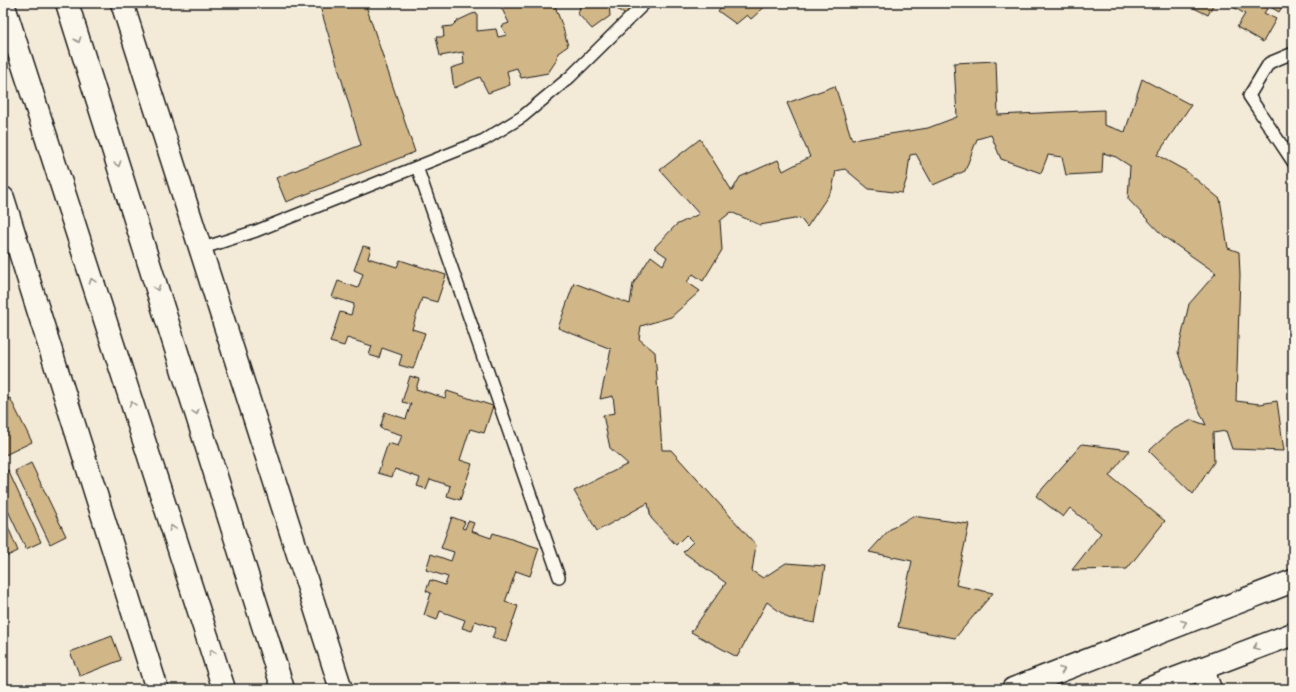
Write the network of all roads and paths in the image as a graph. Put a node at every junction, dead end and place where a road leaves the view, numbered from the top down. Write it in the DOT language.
graph roads {
  1 [pos="3,3"];
  2 [pos="67,3"];
  3 [pos="122,3"];
  4 [pos="644,3"];
  5 [pos="1293,53"];
  6 [pos="1293,162"];
  7 [pos="417,167"];
  8 [pos="3,198"];
  9 [pos="200,249"];
  10 [pos="559,577"];
  11 [pos="1293,581"];
  12 [pos="1293,634"];
  13 [pos="1202,668"];
  14 [pos="157,689"];
  15 [pos="224,689"];
  16 [pos="283,689"];
  17 [pos="341,689"];
  18 [pos="1013,689"];
  19 [pos="1148,689"];
  20 [pos="1210,689"];
  15 -- 1 [label="street, one-way"];
  2 -- 16 [label="street, one-way"];
  3 -- 9 [label="street"];
  4 -- 7 [label="lane"];
  5 -- 6 [label="lane"];
  7 -- 9 [label="lane"];
  7 -- 10 [label="lane"];
  8 -- 14 [label="street"];
  9 -- 17 [label="street"];
  18 -- 11 [label="street, one-way"];
  12 -- 13 [label="street, one-way"];
  13 -- 19 [label="street"];
  13 -- 20 [label="street"];
}
